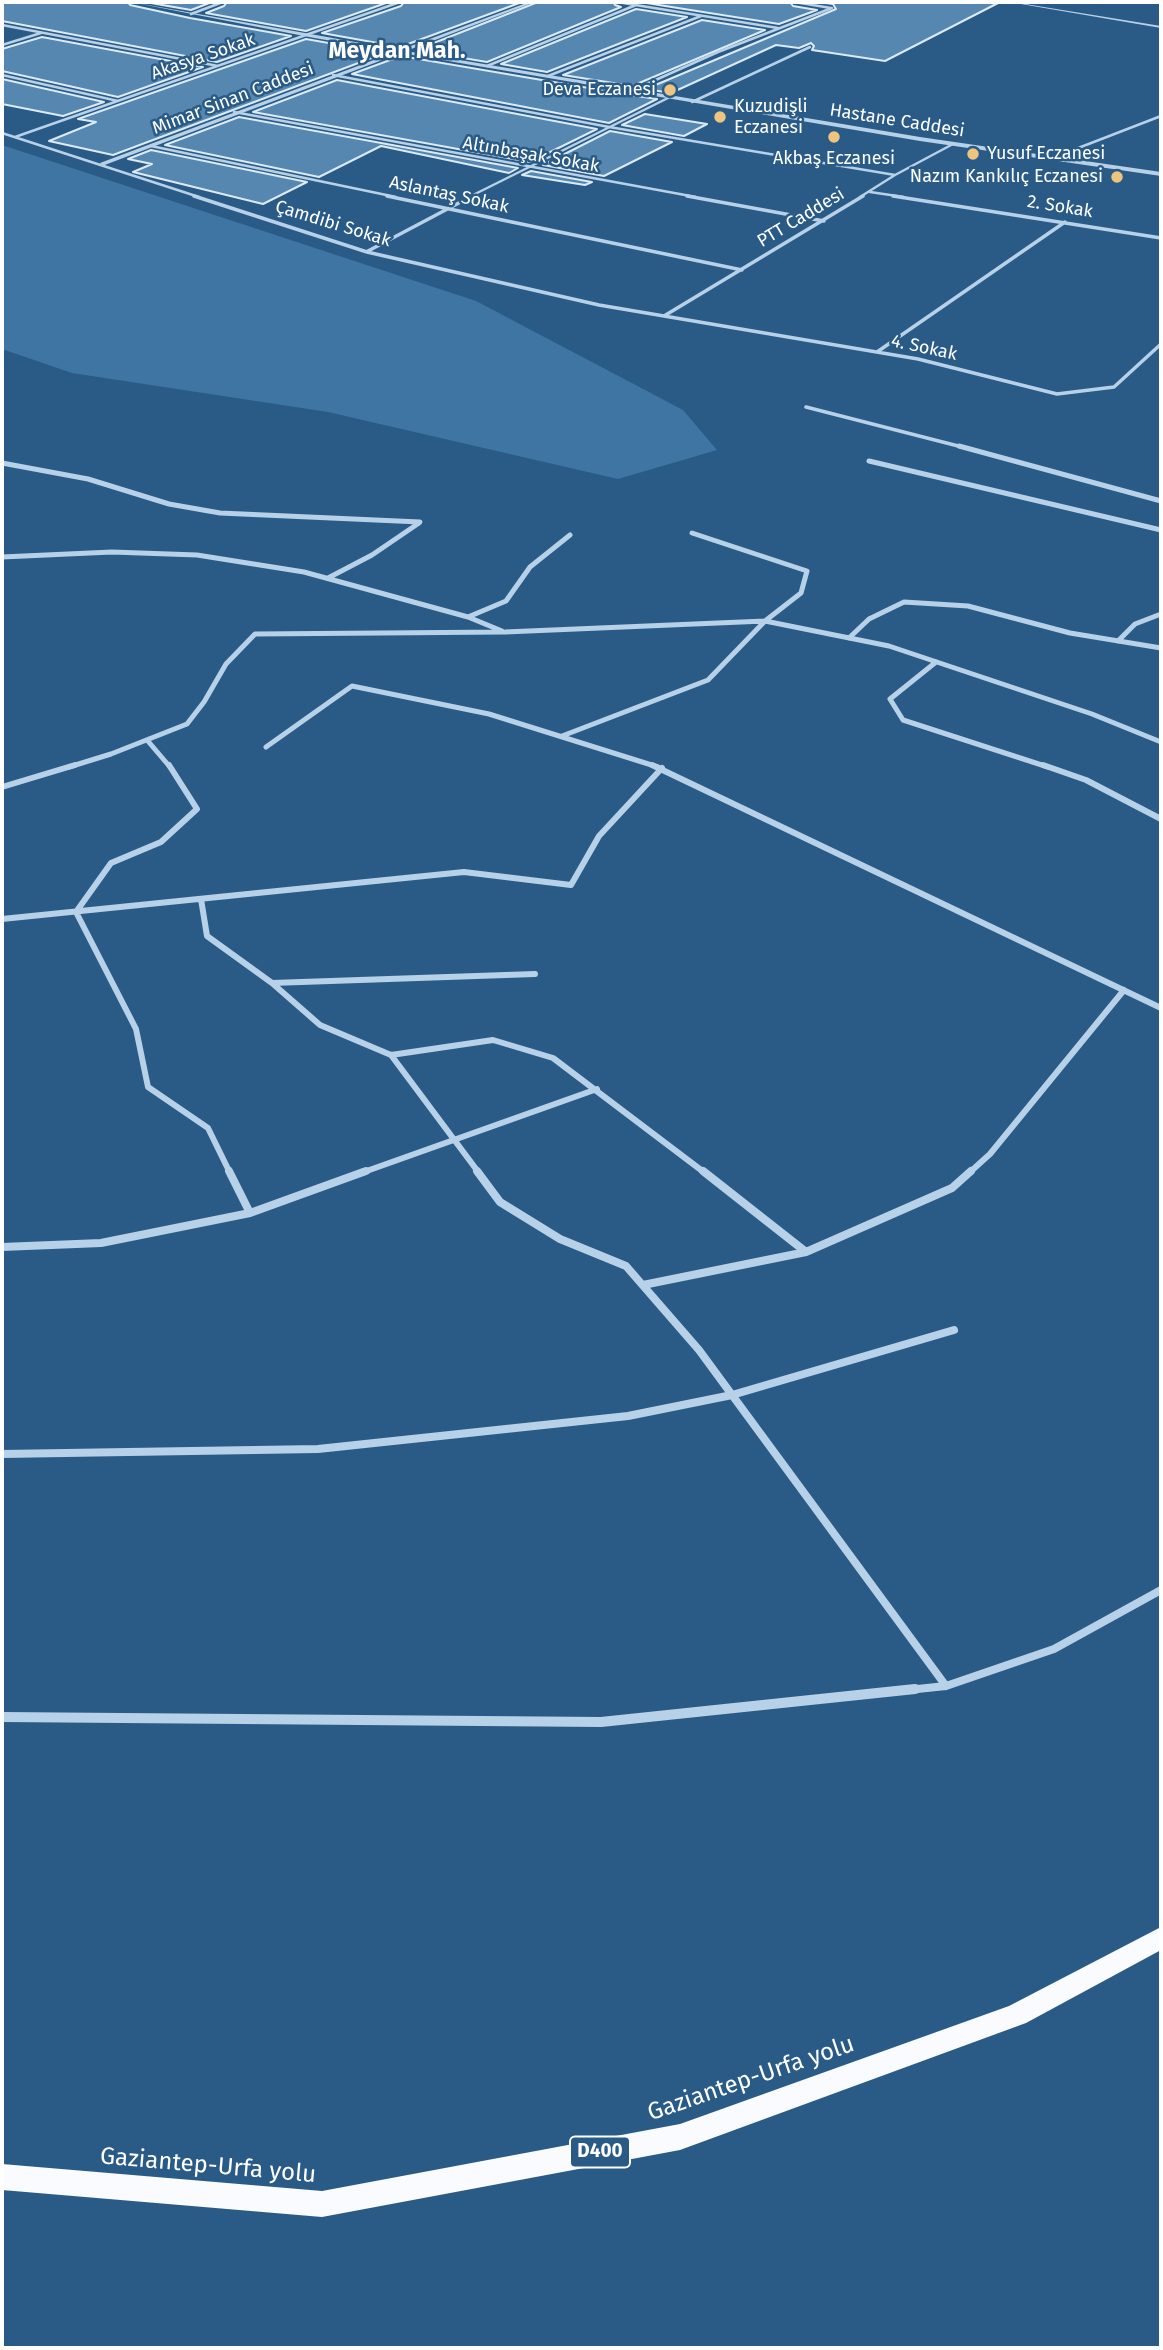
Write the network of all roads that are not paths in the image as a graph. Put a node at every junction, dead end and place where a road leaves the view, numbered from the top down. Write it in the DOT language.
graph roads {
  1 [pos="133,2"];
  2 [pos="223,2"];
  3 [pos="400,2"];
  4 [pos="533,2"];
  5 [pos="617,2"];
  6 [pos="794,2"];
  7 [pos="1014,2"];
  8 [pos="637,5"];
  9 [pos="191,14"];
  10 [pos="701,16"];
  11 [pos="2,25"];
  12 [pos="1161,27"];
  13 [pos="779,28"];
  14 [pos="43,33"];
  15 [pos="309,36"];
  16 [pos="2,45"];
  17 [pos="810,47"];
  18 [pos="399,50"];
  19 [pos="218,66"];
  20 [pos="487,66"];
  21 [pos="2,75"];
  22 [pos="333,75"];
  23 [pos="548,76"];
  24 [pos="631,91"];
  25 [pos="668,98"];
  26 [pos="119,101"];
  27 [pos="692,102"];
  28 [pos="234,112"];
  29 [pos="1161,116"];
  30 [pos="609,127"];
  31 [pos="2,133"];
  32 [pos="14,137"];
  33 [pos="953,144"];
  34 [pos="151,146"];
  35 [pos="1055,157"];
  36 [pos="102,164"];
  37 [pos="524,168"];
  38 [pos="1161,174"];
  39 [pos="895,175"];
  40 [pos="870,192"];
  41 [pos="449,209"];
  42 [pos="824,222"];
  43 [pos="1065,222"];
  44 [pos="1161,238"];
  45 [pos="367,252"];
  46 [pos="742,270"];
  47 [pos="663,316"];
  48 [pos="1161,344"];
  49 [pos="877,352"];
  50 [pos="806,407"];
  51 [pos="869,461"];
  52 [pos="2,463"];
  53 [pos="1161,501"];
  54 [pos="1161,530"];
  55 [pos="692,533"];
  56 [pos="570,535"];
  57 [pos="2,557"];
  58 [pos="327,579"];
  59 [pos="1161,614"];
  60 [pos="468,617"];
  61 [pos="765,621"];
  62 [pos="505,632"];
  63 [pos="849,638"];
  64 [pos="1118,641"];
  65 [pos="1161,648"];
  66 [pos="936,662"];
  67 [pos="561,737"];
  68 [pos="147,740"];
  69 [pos="1161,741"];
  70 [pos="266,747"];
  71 [pos="662,768"];
  72 [pos="2,786"];
  73 [pos="1161,818"];
  74 [pos="201,899"];
  75 [pos="76,912"];
  76 [pos="2,919"];
  77 [pos="535,974"];
  78 [pos="272,983"];
  79 [pos="1124,990"];
  80 [pos="1161,1008"];
  81 [pos="391,1055"];
  82 [pos="597,1089"];
  83 [pos="453,1141"];
  84 [pos="250,1213"];
  85 [pos="2,1247"];
  86 [pos="806,1252"];
  87 [pos="643,1285"];
  88 [pos="954,1330"];
  89 [pos="732,1395"];
  90 [pos="2,1454"];
  91 [pos="1161,1590"];
  92 [pos="946,1686"];
  93 [pos="2,1717"];
  94 [pos="1161,1938"];
  95 [pos="2,2177"];
  1 -- 9 [label="street, Hastane Caddesi"];
  2 -- 9 [label="street"];
  3 -- 15 [label="street, Akasya Sokak"];
  4 -- 18 [label="street, Mimar Sinan Caddesi"];
  5 -- 8 [label="street"];
  6 -- 13 [label="street"];
  7 -- 12 [label="street"];
  8 -- 10 [label="street"];
  8 -- 20 [label="street"];
  9 -- 15 [label="street, Hastane Caddesi"];
  10 -- 13 [label="street"];
  10 -- 23 [label="street"];
  11 -- 14 [label="street"];
  13 -- 24 [label="street"];
  14 -- 16 [label="street"];
  14 -- 19 [label="street"];
  15 -- 18 [label="street, Hastane Caddesi"];
  15 -- 19 [label="street, Akasya Sokak"];
  17 -- 27 [label="street"];
  18 -- 20 [label="street, Hastane Caddesi"];
  18 -- 22 [label="street, Mimar Sinan Caddesi"];
  19 -- 26 [label="street, Akasya Sokak"];
  20 -- 23 [label="street, Hastane Caddesi"];
  21 -- 26 [label="street"];
  22 -- 28 [label="street, Mimar Sinan Caddesi"];
  22 -- 30 [label="street"];
  23 -- 24 [label="street, Hastane Caddesi"];
  24 -- 25 [label="street, Hastane Caddesi"];
  25 -- 27 [label="street, Hastane Caddesi"];
  25 -- 30 [label="street"];
  26 -- 32 [label="street, Akasya Sokak"];
  27 -- 33 [label="street, Hastane Caddesi"];
  28 -- 34 [label="street, Mimar Sinan Caddesi"];
  28 -- 37 [label="street, Altınbaşak Sokak"];
  29 -- 35 [label="street"];
  30 -- 37 [label="street"];
  30 -- 39 [label="street"];
  31 -- 32 [label="street, Çamdibi Sokak"];
  32 -- 36 [label="street, Çamdibi Sokak"];
  33 -- 35 [label="street, Hastane Caddesi"];
  33 -- 39 [label="street, PTT Caddesi"];
  34 -- 36 [label="street, Mimar Sinan Caddesi"];
  34 -- 41 [label="street, Aslantaş Sokak"];
  35 -- 38 [label="street, Hastane Caddesi"];
  36 -- 45 [label="street, Çamdibi Sokak"];
  37 -- 41 [label="street"];
  37 -- 42 [label="street, Altınbaşak Sokak"];
  39 -- 40 [label="street, PTT Caddesi"];
  40 -- 42 [label="street, PTT Caddesi"];
  40 -- 43 [label="street, 2. Sokak"];
  41 -- 45 [label="street"];
  41 -- 46 [label="street, Aslantaş Sokak"];
  42 -- 46 [label="street, PTT Caddesi"];
  43 -- 44 [label="street, 2. Sokak"];
  43 -- 49 [label="street"];
  45 -- 47 [label="street, Çamdibi Sokak"];
  46 -- 47 [label="street, PTT Caddesi"];
  47 -- 49 [label="street, 4. Sokak"];
  48 -- 49 [label="street, 4. Sokak"];
  50 -- 53 [label="street"];
  51 -- 54 [label="street"];
  52 -- 58 [label="street"];
  55 -- 61 [label="street"];
  56 -- 60 [label="street"];
  57 -- 58 [label="street"];
  58 -- 60 [label="street"];
  59 -- 64 [label="street"];
  60 -- 62 [label="street"];
  61 -- 62 [label="street"];
  61 -- 63 [label="street"];
  61 -- 67 [label="street"];
  62 -- 68 [label="street"];
  63 -- 64 [label="street"];
  63 -- 66 [label="street"];
  64 -- 65 [label="street"];
  66 -- 69 [label="street"];
  66 -- 73 [label="street"];
  67 -- 70 [label="street"];
  67 -- 71 [label="street"];
  68 -- 72 [label="street"];
  68 -- 75 [label="street"];
  71 -- 74 [label="street"];
  71 -- 79 [label="street"];
  74 -- 75 [label="street"];
  74 -- 78 [label="street"];
  75 -- 76 [label="street"];
  75 -- 84 [label="street"];
  77 -- 78 [label="street"];
  78 -- 81 [label="street"];
  79 -- 80 [label="street"];
  79 -- 86 [label="street"];
  81 -- 82 [label="street"];
  81 -- 83 [label="street"];
  82 -- 83 [label="street"];
  82 -- 86 [label="street"];
  83 -- 84 [label="street"];
  83 -- 87 [label="street"];
  84 -- 85 [label="street"];
  86 -- 87 [label="street"];
  87 -- 89 [label="street"];
  88 -- 89 [label="street"];
  89 -- 90 [label="street"];
  89 -- 92 [label="street"];
  91 -- 92 [label="street"];
  92 -- 93 [label="street"];
  94 -- 95 [label="main road, Gaziantep-Urfa yolu / D400"];
}
